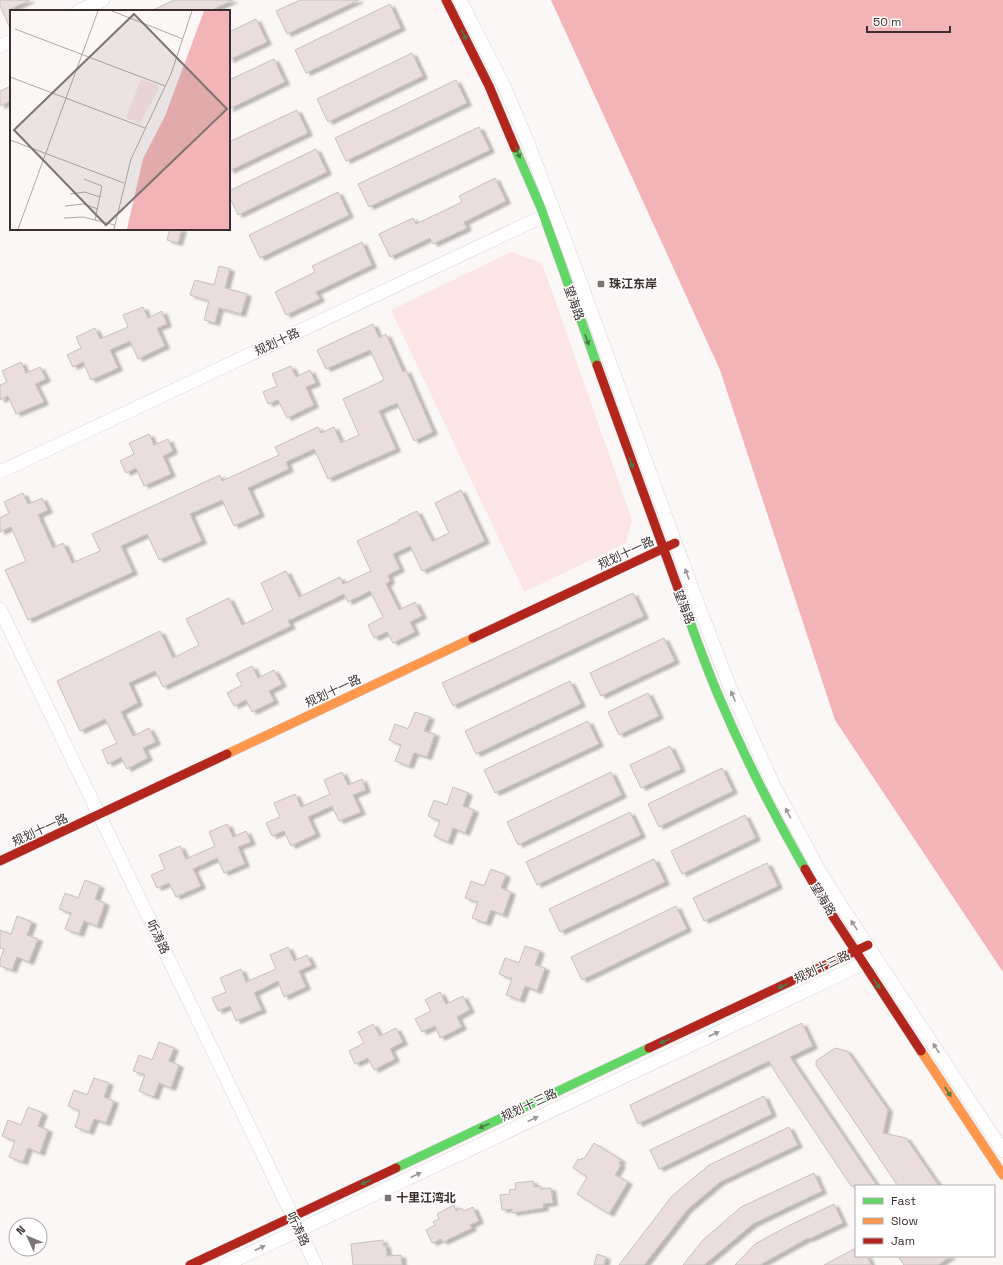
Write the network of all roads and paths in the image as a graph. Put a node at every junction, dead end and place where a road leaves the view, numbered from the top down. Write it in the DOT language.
graph roads {
  1 [pos="103,0"];
  2 [pos="446,0"];
  3 [pos="460,0"];
  4 [pos="80,10"];
  5 [pos="10,41"];
  6 [pos="0,46"];
  7 [pos="549,214"];
  8 [pos="0,472"];
  9 [pos="675,543"];
  10 [pos="663,549"];
  11 [pos="0,609"];
  12 [pos="99,815"];
  13 [pos="0,861"];
  14 [pos="868,945"];
  15 [pos="856,951"];
  16 [pos="876,957"];
  17 [pos="864,963"];
  18 [pos="1003,1151"];
  19 [pos="1003,1175"];
  20 [pos="292,1217"];
  21 [pos="299,1230"];
  22 [pos="190,1265"];
  23 [pos="225,1265"];
  24 [pos="316,1265"];
  1 -- 4 [label="street"];
  2 -- 7 [label="street, 望海路, one-way"];
  3 -- 7 [label="street, 望海路"];
  5 -- 6 [label="street"];
  7 -- 8 [label="street, 规划十路"];
  7 -- 9 [label="street, 望海路"];
  7 -- 10 [label="street, 望海路, one-way"];
  9 -- 10 [label="street, 规划十一路"];
  14 -- 9 [label="street, 望海路, one-way"];
  10 -- 12 [label="street, 规划十一路"];
  10 -- 15 [label="street, 望海路"];
  11 -- 12 [label="street, 听涛路"];
  12 -- 13 [label="street, 规划十一路"];
  12 -- 20 [label="street, 听涛路"];
  14 -- 15 [label="street, 规划十三路"];
  14 -- 16 [label="street, 望海路"];
  15 -- 17 [label="street, 望海路"];
  15 -- 20 [label="street, 规划十三路, one-way"];
  16 -- 17 [label="street, 规划十三路"];
  18 -- 16 [label="street, 望海路, one-way"];
  17 -- 19 [label="street, 望海路, one-way"];
  21 -- 17 [label="street, 规划十三路, one-way"];
  20 -- 21 [label="street, 听涛路"];
  20 -- 22 [label="street, 规划十三路"];
  23 -- 21 [label="street, 规划十三路, one-way"];
  21 -- 24 [label="street, 听涛路"];
}
